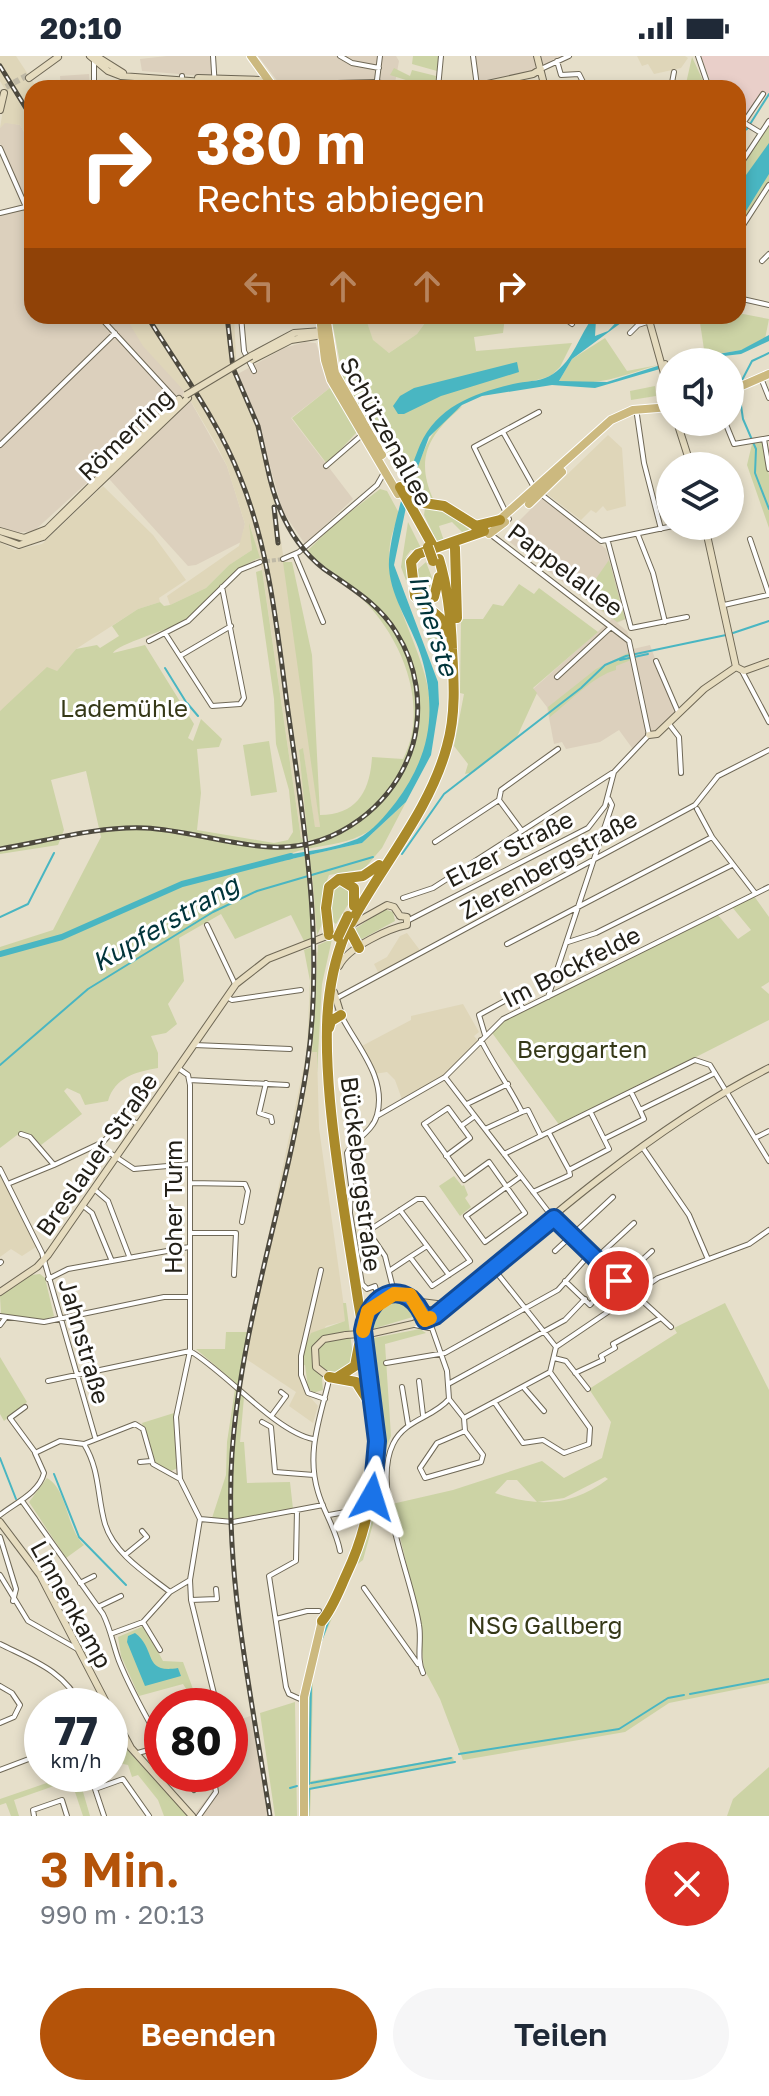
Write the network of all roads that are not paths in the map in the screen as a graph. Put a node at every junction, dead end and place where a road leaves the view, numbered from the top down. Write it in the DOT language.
graph roads {
  1 [pos="58,56"];
  2 [pos="213,56"];
  3 [pos="251,56"];
  4 [pos="258,56"];
  5 [pos="340,56"];
  6 [pos="380,56"];
  7 [pos="441,56"];
  8 [pos="473,56"];
  9 [pos="537,56"];
  10 [pos="569,56"];
  11 [pos="698,56"];
  12 [pos="96,60"];
  13 [pos="557,61"];
  14 [pos="379,68"];
  15 [pos="541,69"];
  16 [pos="108,71"];
  17 [pos="674,72"];
  18 [pos="94,75"];
  19 [pos="28,76"];
  20 [pos="94,80"];
  21 [pos="169,80"];
  22 [pos="174,80"];
  23 [pos="215,80"];
  24 [pos="271,80"];
  25 [pos="272,80"];
  26 [pos="377,80"];
  27 [pos="439,80"];
  28 [pos="476,80"];
  29 [pos="505,80"];
  30 [pos="543,80"];
  31 [pos="582,80"];
  32 [pos="672,80"];
  33 [pos="706,80"];
  34 [pos="3,91"];
  35 [pos="763,94"];
  36 [pos="0,110"];
  37 [pos="769,121"];
  38 [pos="747,124"];
  39 [pos="761,133"];
  40 [pos="0,148"];
  41 [pos="746,155"];
  42 [pos="769,185"];
  43 [pos="24,202"];
  44 [pos="24,207"];
  45 [pos="0,213"];
  46 [pos="746,221"];
  47 [pos="769,254"];
  48 [pos="762,261"];
  49 [pos="746,300"];
  50 [pos="769,305"];
  51 [pos="107,324"];
  52 [pos="242,324"];
  53 [pos="313,324"];
  54 [pos="323,324"];
  55 [pos="641,324"];
  56 [pos="650,324"];
  57 [pos="307,330"];
  58 [pos="115,333"];
  59 [pos="325,333"];
  60 [pos="630,333"];
  61 [pos="658,348"];
  62 [pos="251,358"];
  63 [pos="254,371"];
  64 [pos="766,374"];
  65 [pos="744,383"];
  66 [pos="769,398"];
  67 [pos="178,403"];
  68 [pos="656,409"];
  69 [pos="656,411"];
  70 [pos="539,412"];
  71 [pos="637,415"];
  72 [pos="503,432"];
  73 [pos="363,434"];
  74 [pos="731,436"];
  75 [pos="766,438"];
  76 [pos="0,445"];
  77 [pos="326,466"];
  78 [pos="769,469"];
  79 [pos="385,471"];
  80 [pos="377,485"];
  81 [pos="400,491"];
  82 [pos="538,492"];
  83 [pos="414,510"];
  84 [pos="656,510"];
  85 [pos="506,518"];
  86 [pos="482,530"];
  87 [pos="656,530"];
  88 [pos="0,531"];
  89 [pos="638,535"];
  90 [pos="0,538"];
  91 [pos="750,539"];
  92 [pos="708,540"];
  93 [pos="608,542"];
  94 [pos="455,548"];
  95 [pos="295,555"];
  96 [pos="283,559"];
  97 [pos="436,560"];
  98 [pos="260,562"];
  99 [pos="439,577"];
  100 [pos="222,587"];
  101 [pos="769,595"];
  102 [pos="724,605"];
  103 [pos="687,617"];
  104 [pos="323,622"];
  105 [pos="665,622"];
  106 [pos="231,626"];
  107 [pos="611,627"];
  108 [pos="446,632"];
  109 [pos="165,633"];
  110 [pos="149,641"];
  111 [pos="180,656"];
  112 [pos="656,661"];
  113 [pos="769,662"];
  114 [pos="739,669"];
  115 [pos="453,670"];
  116 [pos="557,677"];
  117 [pos="679,714"];
  118 [pos="769,722"];
  119 [pos="669,724"];
  120 [pos="649,735"];
  121 [pos="558,749"];
  122 [pos="769,750"];
  123 [pos="613,773"];
  124 [pos="681,773"];
  125 [pos="609,798"];
  126 [pos="499,800"];
  127 [pos="697,809"];
  128 [pos="522,831"];
  129 [pos="712,837"];
  130 [pos="435,842"];
  131 [pos="595,859"];
  132 [pos="379,865"];
  133 [pos="732,865"];
  134 [pos="339,879"];
  135 [pos="769,887"];
  136 [pos="755,893"];
  137 [pos="403,898"];
  138 [pos="577,907"];
  139 [pos="400,916"];
  140 [pos="327,920"];
  141 [pos="409,920"];
  142 [pos="207,925"];
  143 [pos="346,925"];
  144 [pos="399,925"];
  145 [pos="567,942"];
  146 [pos="507,944"];
  147 [pos="359,948"];
  148 [pos="236,984"];
  149 [pos="301,990"];
  150 [pos="227,997"];
  151 [pos="548,997"];
  152 [pos="334,998"];
  153 [pos="523,1009"];
  154 [pos="341,1015"];
  155 [pos="327,1034"];
  156 [pos="483,1038"];
  157 [pos="193,1046"];
  158 [pos="290,1049"];
  159 [pos="180,1066"];
  160 [pos="769,1068"];
  161 [pos="715,1073"];
  162 [pos="445,1077"];
  163 [pos="189,1080"];
  164 [pos="266,1083"];
  165 [pos="508,1083"];
  166 [pos="287,1085"];
  167 [pos="726,1092"];
  168 [pos="631,1093"];
  169 [pos="467,1104"];
  170 [pos="640,1110"];
  171 [pos="522,1112"];
  172 [pos="591,1113"];
  173 [pos="377,1116"];
  174 [pos="475,1116"];
  175 [pos="272,1122"];
  176 [pos="139,1125"];
  177 [pos="461,1126"];
  178 [pos="485,1129"];
  179 [pos="769,1131"];
  180 [pos="549,1133"];
  181 [pos="21,1134"];
  182 [pos="541,1136"];
  183 [pos="755,1138"];
  184 [pos="604,1139"];
  185 [pos="98,1145"];
  186 [pos="643,1148"];
  187 [pos="504,1154"];
  188 [pos="446,1156"];
  189 [pos="115,1159"];
  190 [pos="769,1161"];
  191 [pos="190,1164"];
  192 [pos="54,1165"];
  193 [pos="0,1169"];
  194 [pos="569,1170"];
  195 [pos="520,1177"];
  196 [pos="10,1183"];
  197 [pos="190,1183"];
  198 [pos="507,1187"];
  199 [pos="94,1189"];
  200 [pos="532,1193"];
  201 [pos="613,1197"];
  202 [pos="82,1205"];
  203 [pos="400,1210"];
  204 [pos="554,1218"];
  205 [pos="242,1222"];
  206 [pos="634,1223"];
  207 [pos="769,1230"];
  208 [pos="190,1233"];
  209 [pos="570,1236"];
  210 [pos="427,1246"];
  211 [pos="190,1247"];
  212 [pos="555,1251"];
  213 [pos="652,1251"];
  214 [pos="590,1254"];
  215 [pos="129,1256"];
  216 [pos="410,1257"];
  217 [pos="707,1257"];
  218 [pos="595,1259"];
  219 [pos="111,1260"];
  220 [pos="43,1261"];
  221 [pos="493,1268"];
  222 [pos="321,1270"];
  223 [pos="389,1271"];
  224 [pos="234,1275"];
  225 [pos="449,1275"];
  226 [pos="355,1278"];
  227 [pos="48,1279"];
  228 [pos="617,1279"];
  229 [pos="565,1281"];
  230 [pos="376,1290"];
  231 [pos="0,1292"];
  232 [pos="394,1292"];
  233 [pos="633,1294"];
  234 [pos="190,1297"];
  235 [pos="457,1298"];
  236 [pos="585,1299"];
  237 [pos="421,1302"];
  238 [pos="445,1305"];
  239 [pos="524,1308"];
  240 [pos="3,1316"];
  241 [pos="426,1317"];
  242 [pos="661,1318"];
  243 [pos="59,1319"];
  244 [pos="413,1324"];
  245 [pos="0,1325"];
  246 [pos="671,1327"];
  247 [pos="429,1328"];
  248 [pos="390,1329"];
  249 [pos="368,1331"];
  250 [pos="541,1331"];
  251 [pos="434,1334"];
  252 [pos="359,1345"];
  253 [pos="556,1347"];
  254 [pos="190,1351"];
  255 [pos="442,1354"];
  256 [pos="554,1358"];
  257 [pos="386,1363"];
  258 [pos="550,1372"];
  259 [pos="575,1373"];
  260 [pos="75,1374"];
  261 [pos="333,1378"];
  262 [pos="48,1381"];
  263 [pos="419,1381"];
  264 [pos="449,1383"];
  265 [pos="402,1387"];
  266 [pos="525,1388"];
  267 [pos="588,1389"];
  268 [pos="281,1392"];
  269 [pos="325,1399"];
  270 [pos="367,1399"];
  271 [pos="449,1399"];
  272 [pos="495,1403"];
  273 [pos="25,1407"];
  274 [pos="544,1411"];
  275 [pos="272,1415"];
  276 [pos="423,1415"];
  277 [pos="464,1418"];
  278 [pos="262,1422"];
  279 [pos="408,1425"];
  280 [pos="465,1431"];
  281 [pos="95,1437"];
  282 [pos="313,1439"];
  283 [pos="84,1444"];
  284 [pos="35,1453"];
  285 [pos="151,1461"];
  286 [pos="140,1462"];
  287 [pos="315,1475"];
  288 [pos="180,1479"];
  289 [pos="22,1501"];
  290 [pos="323,1505"];
  291 [pos="297,1510"];
  292 [pos="356,1510"];
  293 [pos="0,1515"];
  294 [pos="329,1515"];
  295 [pos="200,1519"];
  296 [pos="0,1522"];
  297 [pos="142,1531"];
  298 [pos="0,1537"];
  299 [pos="340,1551"];
  300 [pos="125,1555"];
  301 [pos="0,1575"];
  302 [pos="94,1576"];
  303 [pos="190,1580"];
  304 [pos="80,1583"];
  305 [pos="364,1588"];
  306 [pos="216,1589"];
  307 [pos="170,1592"];
  308 [pos="121,1596"];
  309 [pos="191,1600"];
  310 [pos="13,1601"];
  311 [pos="97,1608"];
  312 [pos="320,1616"];
  313 [pos="276,1619"];
  314 [pos="143,1622"];
  315 [pos="113,1633"];
  316 [pos="1,1646"];
  317 [pos="79,1650"];
  318 [pos="160,1650"];
  319 [pos="419,1665"];
  320 [pos="423,1673"];
  321 [pos="0,1686"];
  322 [pos="67,1688"];
  323 [pos="99,1688"];
  324 [pos="213,1688"];
  325 [pos="300,1699"];
  326 [pos="144,1712"];
  327 [pos="0,1723"];
  328 [pos="128,1741"];
  329 [pos="144,1752"];
  330 [pos="136,1754"];
  331 [pos="24,1760"];
  332 [pos="0,1769"];
  333 [pos="216,1792"];
  334 [pos="34,1816"];
  335 [pos="67,1816"];
  336 [pos="104,1816"];
  337 [pos="149,1816"];
  338 [pos="192,1816"];
  339 [pos="199,1816"];
  340 [pos="304,1816"];
  1 -- 19 [label="street"];
  2 -- 23 [label="street"];
  3 -- 24 [label="main road"];
  4 -- 25 [label="main road"];
  5 -- 14 [label="street"];
  6 -- 14 [label="street"];
  7 -- 27 [label="street"];
  8 -- 28 [label="street"];
  9 -- 15 [label="street"];
  10 -- 13 [label="street"];
  11 -- 33 [label="street"];
  12 -- 16 [label="street"];
  12 -- 18 [label="street"];
  12 -- 22 [label="street"];
  13 -- 15 [label="street"];
  13 -- 31 [label="street"];
  14 -- 26 [label="street"];
  15 -- 29 [label="street"];
  15 -- 30 [label="street"];
  16 -- 18 [label="street"];
  16 -- 21 [label="street"];
  17 -- 32 [label="street"];
  18 -- 20 [label="street"];
  34 -- 36 [label="street"];
  35 -- 38 [label="street"];
  37 -- 39 [label="street"];
  38 -- 39 [label="street"];
  39 -- 41 [label="street"];
  40 -- 43 [label="street"];
  42 -- 46 [label="street"];
  44 -- 45 [label="street"];
  47 -- 48 [label="street"];
  49 -- 50 [label="street"];
  51 -- 58 [label="street"];
  52 -- 63 [label="street"];
  53 -- 57 [label="street"];
  54 -- 59 [label="main road, Schützenallee"];
  55 -- 60 [label="street"];
  56 -- 61 [label="street"];
  57 -- 59 [label="street, Römerring"];
  57 -- 62 [label="street, Römerring"];
  58 -- 67 [label="street"];
  58 -- 76 [label="street"];
  59 -- 62 [label="street, Römerring"];
  59 -- 73 [label="main road, Schützenallee"];
  59 -- 81 [label="main road, Schützenallee"];
  62 -- 67 [label="street, Römerring, bridge"];
  64 -- 65 [label="main road"];
  64 -- 66 [label="street"];
  67 -- 88 [label="street, Römerring"];
  67 -- 90 [label="street, Römerring"];
  68 -- 82 [label="main road"];
  69 -- 71 [label="main road"];
  70 -- 72 [label="street"];
  71 -- 82 [label="main road"];
  71 -- 84 [label="street"];
  72 -- 82 [label="street"];
  72 -- 85 [label="street"];
  73 -- 77 [label="street"];
  73 -- 79 [label="main road, Schützenallee"];
  74 -- 75 [label="street"];
  75 -- 78 [label="street"];
  79 -- 80 [label="street"];
  79 -- 81 [label="main road, Schützenallee"];
  80 -- 81 [label="street"];
  80 -- 95 [label="street"];
  81 -- 83 [label="highway, Schützenallee"];
  81 -- 83 [label="highway"];
  82 -- 85 [label="main road"];
  82 -- 93 [label="street"];
  83 -- 86 [label="highway"];
  83 -- 97 [label="highway, Schützenallee, bridge"];
  85 -- 86 [label="highway"];
  85 -- 86 [label="main road"];
  86 -- 94 [label="highway"];
  86 -- 107 [label="street, Pappelallee"];
  86 -- 108 [label="highway"];
  87 -- 89 [label="street"];
  89 -- 93 [label="street"];
  89 -- 105 [label="street"];
  91 -- 101 [label="street"];
  92 -- 102 [label="street"];
  93 -- 105 [label="street"];
  94 -- 99 [label="highway"];
  94 -- 115 [label="highway"];
  95 -- 96 [label="street"];
  95 -- 104 [label="street"];
  97 -- 99 [label="highway, Bückebergstraße"];
  97 -- 115 [label="highway, Bückebergstraße"];
  98 -- 100 [label="street"];
  99 -- 108 [label="highway, Bückebergstraße"];
  100 -- 106 [label="street"];
  100 -- 109 [label="street"];
  101 -- 102 [label="street"];
  102 -- 114 [label="street"];
  103 -- 105 [label="street"];
  106 -- 111 [label="street"];
  106 -- 111 [label="street"];
  107 -- 116 [label="street"];
  107 -- 120 [label="street, Pappelallee"];
  108 -- 132 [label="highway, Bückebergstraße"];
  109 -- 110 [label="street"];
  109 -- 111 [label="street"];
  112 -- 117 [label="street"];
  113 -- 114 [label="street"];
  114 -- 117 [label="street"];
  114 -- 118 [label="street"];
  115 -- 143 [label="highway, Bückebergstraße"];
  117 -- 119 [label="street"];
  119 -- 120 [label="street"];
  119 -- 124 [label="street"];
  120 -- 123 [label="street"];
  121 -- 126 [label="street"];
  122 -- 131 [label="street, Zierenbergstraße"];
  123 -- 125 [label="street, Elzer Straße"];
  123 -- 128 [label="street"];
  125 -- 131 [label="street"];
  125 -- 141 [label="street, Elzer Straße"];
  126 -- 128 [label="street"];
  126 -- 130 [label="street"];
  127 -- 129 [label="street"];
  128 -- 137 [label="street"];
  129 -- 133 [label="street"];
  129 -- 138 [label="street"];
  131 -- 138 [label="street"];
  131 -- 152 [label="street, Zierenbergstraße"];
  132 -- 134 [label="highway"];
  132 -- 143 [label="highway, Bückebergstraße"];
  133 -- 136 [label="street"];
  133 -- 145 [label="street"];
  134 -- 140 [label="highway"];
  134 -- 143 [label="highway"];
  135 -- 136 [label="street, Im Bockfelde"];
  136 -- 151 [label="street, Im Bockfelde"];
  138 -- 145 [label="street"];
  138 -- 146 [label="street"];
  139 -- 141 [label="street"];
  139 -- 143 [label="street, Breslauer Straße"];
  139 -- 144 [label="street"];
  140 -- 143 [label="highway"];
  140 -- 143 [label="highway"];
  141 -- 144 [label="street, Elzer Straße"];
  142 -- 148 [label="street"];
  143 -- 147 [label="highway"];
  143 -- 148 [label="street, Breslauer Straße"];
  143 -- 155 [label="highway, Bückebergstraße"];
  143 -- 252 [label="highway, Bückebergstraße"];
  144 -- 147 [label="street, Elzer Straße"];
  145 -- 151 [label="street"];
  147 -- 152 [label="street, Elzer Straße"];
  148 -- 150 [label="street, Breslauer Straße"];
  149 -- 150 [label="street"];
  150 -- 157 [label="street, Breslauer Straße"];
  151 -- 153 [label="street, Im Bockfelde"];
  152 -- 154 [label="street"];
  153 -- 156 [label="street, Im Bockfelde"];
  153 -- 156 [label="street"];
  154 -- 155 [label="highway"];
  154 -- 173 [label="street"];
  155 -- 226 [label="highway, Bückebergstraße"];
  156 -- 162 [label="street, Im Bockfelde"];
  156 -- 165 [label="street"];
  157 -- 158 [label="street"];
  157 -- 159 [label="street, Breslauer Straße"];
  159 -- 163 [label="street"];
  159 -- 176 [label="street, Breslauer Straße"];
  160 -- 167 [label="street"];
  161 -- 167 [label="street"];
  161 -- 168 [label="street"];
  161 -- 170 [label="street"];
  162 -- 169 [label="street"];
  162 -- 173 [label="street, Im Bockfelde"];
  163 -- 164 [label="street"];
  163 -- 191 [label="street, Hoher Turm"];
  164 -- 166 [label="street"];
  164 -- 175 [label="street"];
  165 -- 169 [label="street"];
  165 -- 171 [label="street"];
  167 -- 183 [label="street"];
  167 -- 186 [label="street"];
  168 -- 170 [label="street"];
  168 -- 172 [label="street"];
  169 -- 174 [label="street"];
  170 -- 184 [label="street"];
  171 -- 178 [label="street"];
  171 -- 182 [label="street"];
  172 -- 180 [label="street"];
  172 -- 184 [label="street"];
  173 -- 230 [label="street"];
  174 -- 177 [label="street"];
  174 -- 178 [label="street"];
  176 -- 185 [label="street"];
  176 -- 189 [label="street, Breslauer Straße"];
  177 -- 188 [label="street"];
  177 -- 188 [label="street"];
  178 -- 187 [label="street"];
  179 -- 183 [label="street"];
  180 -- 182 [label="street"];
  180 -- 194 [label="street"];
  181 -- 192 [label="street"];
  182 -- 187 [label="street"];
  183 -- 190 [label="street"];
  184 -- 194 [label="street"];
  185 -- 189 [label="street"];
  185 -- 192 [label="street"];
  186 -- 204 [label="street"];
  186 -- 217 [label="street"];
  187 -- 195 [label="street"];
  188 -- 198 [label="street"];
  189 -- 191 [label="street"];
  189 -- 199 [label="street, Breslauer Straße"];
  191 -- 197 [label="street, Hoher Turm"];
  192 -- 196 [label="street"];
  193 -- 196 [label="street, Jahnstraße"];
  194 -- 200 [label="street"];
  195 -- 198 [label="street"];
  195 -- 200 [label="street"];
  196 -- 220 [label="street, Jahnstraße"];
  197 -- 205 [label="street"];
  197 -- 208 [label="street, Hoher Turm"];
  198 -- 198 [label="street"];
  199 -- 202 [label="street, Breslauer Straße"];
  199 -- 215 [label="street"];
  200 -- 204 [label="street"];
  201 -- 209 [label="street"];
  202 -- 219 [label="street"];
  202 -- 220 [label="street, Breslauer Straße"];
  203 -- 210 [label="street"];
  203 -- 223 [label="street"];
  203 -- 225 [label="street"];
  204 -- 209 [label="street"];
  204 -- 221 [label="street"];
  206 -- 218 [label="street"];
  207 -- 217 [label="street"];
  208 -- 211 [label="street, Hoher Turm"];
  208 -- 224 [label="street"];
  209 -- 212 [label="street"];
  209 -- 214 [label="street"];
  210 -- 216 [label="street"];
  210 -- 225 [label="street"];
  211 -- 215 [label="street"];
  211 -- 234 [label="street, Hoher Turm"];
  213 -- 228 [label="street"];
  214 -- 218 [label="street"];
  214 -- 229 [label="street"];
  215 -- 219 [label="street"];
  216 -- 223 [label="street"];
  216 -- 225 [label="street"];
  217 -- 233 [label="street"];
  218 -- 228 [label="street"];
  219 -- 227 [label="street"];
  220 -- 227 [label="street, Jahnstraße"];
  220 -- 231 [label="street, Breslauer Straße"];
  221 -- 235 [label="street"];
  221 -- 239 [label="street"];
  222 -- 269 [label="street"];
  223 -- 232 [label="street"];
  226 -- 232 [label="highway"];
  226 -- 249 [label="highway, Bückebergstraße"];
  227 -- 243 [label="street, Jahnstraße"];
  228 -- 233 [label="street"];
  228 -- 236 [label="street"];
  229 -- 236 [label="street"];
  229 -- 239 [label="street"];
  232 -- 237 [label="street"];
  232 -- 241 [label="street"];
  232 -- 249 [label="highway"];
  233 -- 242 [label="street"];
  233 -- 253 [label="street"];
  234 -- 243 [label="street"];
  234 -- 254 [label="street, Hoher Turm"];
  235 -- 238 [label="street"];
  235 -- 241 [label="street"];
  236 -- 250 [label="street"];
  237 -- 238 [label="street"];
  237 -- 241 [label="street"];
  238 -- 241 [label="street"];
  239 -- 250 [label="street"];
  239 -- 255 [label="street"];
  240 -- 243 [label="street"];
  240 -- 245 [label="street"];
  241 -- 244 [label="street"];
  241 -- 247 [label="street"];
  241 -- 248 [label="street"];
  241 -- 251 [label="street"];
  242 -- 246 [label="street"];
  242 -- 259 [label="street"];
  243 -- 260 [label="street, Jahnstraße"];
  244 -- 247 [label="street"];
  244 -- 248 [label="street"];
  247 -- 251 [label="street"];
  248 -- 249 [label="street"];
  249 -- 261 [label="street, bridge"];
  249 -- 312 [label="highway, Bückebergstraße"];
  250 -- 253 [label="street"];
  250 -- 264 [label="street"];
  251 -- 255 [label="street"];
  252 -- 261 [label="highway"];
  252 -- 270 [label="highway, Bückebergstraße"];
  253 -- 256 [label="street"];
  254 -- 260 [label="street"];
  254 -- 275 [label="street"];
  254 -- 288 [label="street, Hoher Turm"];
  255 -- 257 [label="street"];
  255 -- 264 [label="street"];
  256 -- 258 [label="street"];
  256 -- 259 [label="street"];
  258 -- 266 [label="street"];
  258 -- 272 [label="street"];
  259 -- 267 [label="street"];
  260 -- 262 [label="street"];
  260 -- 281 [label="street, Jahnstraße"];
  261 -- 269 [label="street"];
  261 -- 270 [label="highway"];
  263 -- 276 [label="street"];
  264 -- 271 [label="street"];
  265 -- 279 [label="street"];
  266 -- 272 [label="street"];
  266 -- 274 [label="street"];
  268 -- 275 [label="street"];
  269 -- 282 [label="street"];
  270 -- 312 [label="highway, Bückebergstraße"];
  271 -- 276 [label="street"];
  271 -- 277 [label="street"];
  272 -- 277 [label="street"];
  273 -- 284 [label="street"];
  275 -- 282 [label="street"];
  276 -- 279 [label="street"];
  277 -- 280 [label="street"];
  278 -- 287 [label="street"];
  279 -- 319 [label="street"];
  280 -- 280 [label="street"];
  281 -- 283 [label="street"];
  281 -- 285 [label="street"];
  282 -- 287 [label="street"];
  283 -- 284 [label="street"];
  283 -- 300 [label="street"];
  284 -- 289 [label="street"];
  285 -- 286 [label="street"];
  285 -- 288 [label="street"];
  287 -- 290 [label="street"];
  288 -- 295 [label="street"];
  289 -- 293 [label="street"];
  289 -- 304 [label="street"];
  290 -- 291 [label="street"];
  290 -- 294 [label="street"];
  291 -- 295 [label="street"];
  291 -- 313 [label="street"];
  292 -- 294 [label="street"];
  294 -- 299 [label="street"];
  295 -- 303 [label="street"];
  296 -- 317 [label="street, Linnenkamp"];
  297 -- 300 [label="street"];
  298 -- 310 [label="street"];
  300 -- 307 [label="street"];
  301 -- 310 [label="street"];
  302 -- 304 [label="street"];
  303 -- 307 [label="street"];
  303 -- 309 [label="street"];
  304 -- 311 [label="street"];
  305 -- 319 [label="street"];
  306 -- 309 [label="street"];
  307 -- 314 [label="street"];
  308 -- 311 [label="street"];
  309 -- 324 [label="street"];
  310 -- 317 [label="street"];
  311 -- 315 [label="street"];
  312 -- 313 [label="street"];
  312 -- 340 [label="main road"];
  313 -- 325 [label="street"];
  314 -- 315 [label="street"];
  314 -- 318 [label="street"];
  315 -- 326 [label="street"];
  316 -- 322 [label="street"];
  317 -- 323 [label="street, Linnenkamp"];
  319 -- 320 [label="street"];
  321 -- 327 [label="street"];
  328 -- 330 [label="street, Linnenkamp"];
  329 -- 330 [label="street"];
  330 -- 338 [label="street, Linnenkamp"];
  331 -- 332 [label="street"];
  333 -- 339 [label="street"];
  334 -- 335 [label="street"];
  336 -- 337 [label="street"];
}
